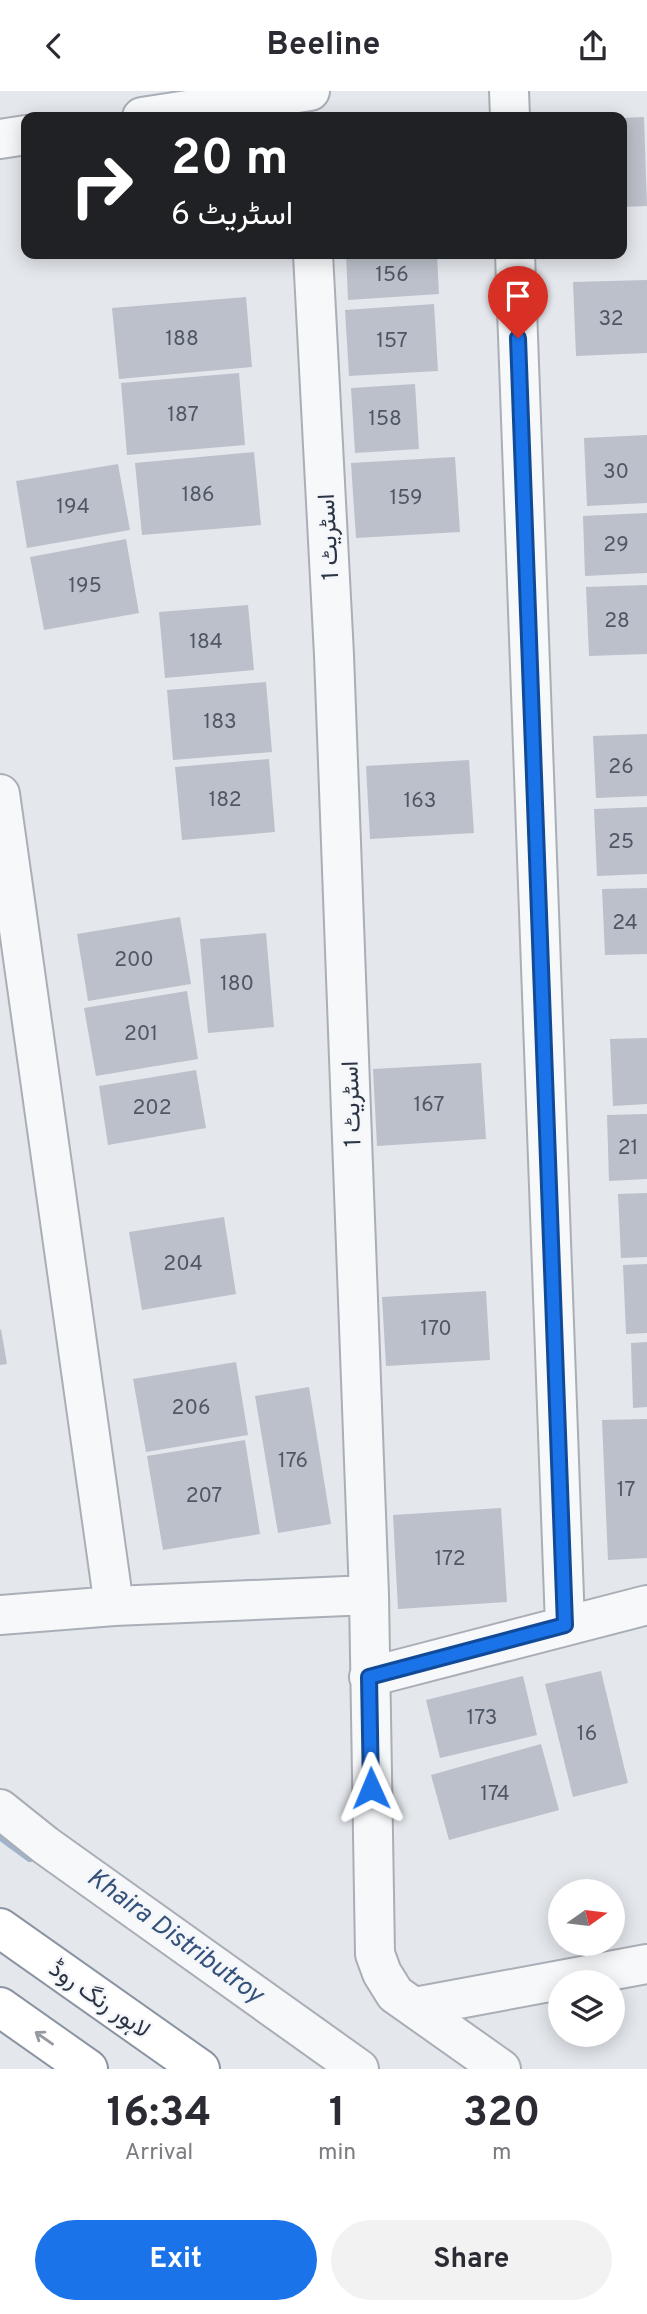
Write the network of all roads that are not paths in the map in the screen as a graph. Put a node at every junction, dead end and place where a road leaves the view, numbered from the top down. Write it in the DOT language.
graph roads {
  1 [pos="307,91"];
  2 [pos="509,91"];
  3 [pos="174,112"];
  4 [pos="306,112"];
  5 [pos="510,112"];
  6 [pos="21,136"];
  7 [pos="0,139"];
  8 [pos="313,259"];
  9 [pos="515,259"];
  10 [pos="0,794"];
  11 [pos="369,1595"];
  12 [pos="647,1605"];
  13 [pos="114,1606"];
  14 [pos="0,1615"];
  15 [pos="565,1625"];
  16 [pos="369,1677"];
  17 [pos="0,1809"];
  18 [pos="0,1929"];
  19 [pos="647,1964"];
  20 [pos="0,2007"];
  21 [pos="415,2007"];
  22 [pos="88,2069"];
  23 [pos="200,2069"];
  24 [pos="359,2069"];
  25 [pos="502,2069"];
  1 -- 3 [label="street"];
  1 -- 4 [label="street"];
  2 -- 5 [label="street"];
  6 -- 7 [label="street"];
  8 -- 11 [label="street, اسٹریٹ 1"];
  9 -- 15 [label="street"];
  10 -- 13 [label="street"];
  11 -- 13 [label="street"];
  11 -- 16 [label="street, اسٹریٹ 1"];
  12 -- 15 [label="street"];
  13 -- 14 [label="street"];
  15 -- 16 [label="street"];
  16 -- 21 [label="street, اسٹریٹ 1"];
  17 -- 24 [label="street"];
  18 -- 23 [label="highway, لاہور رنگ روڈ"];
  19 -- 21 [label="street"];
  22 -- 20 [label="highway, one-way"];
  21 -- 25 [label="street"];
}
